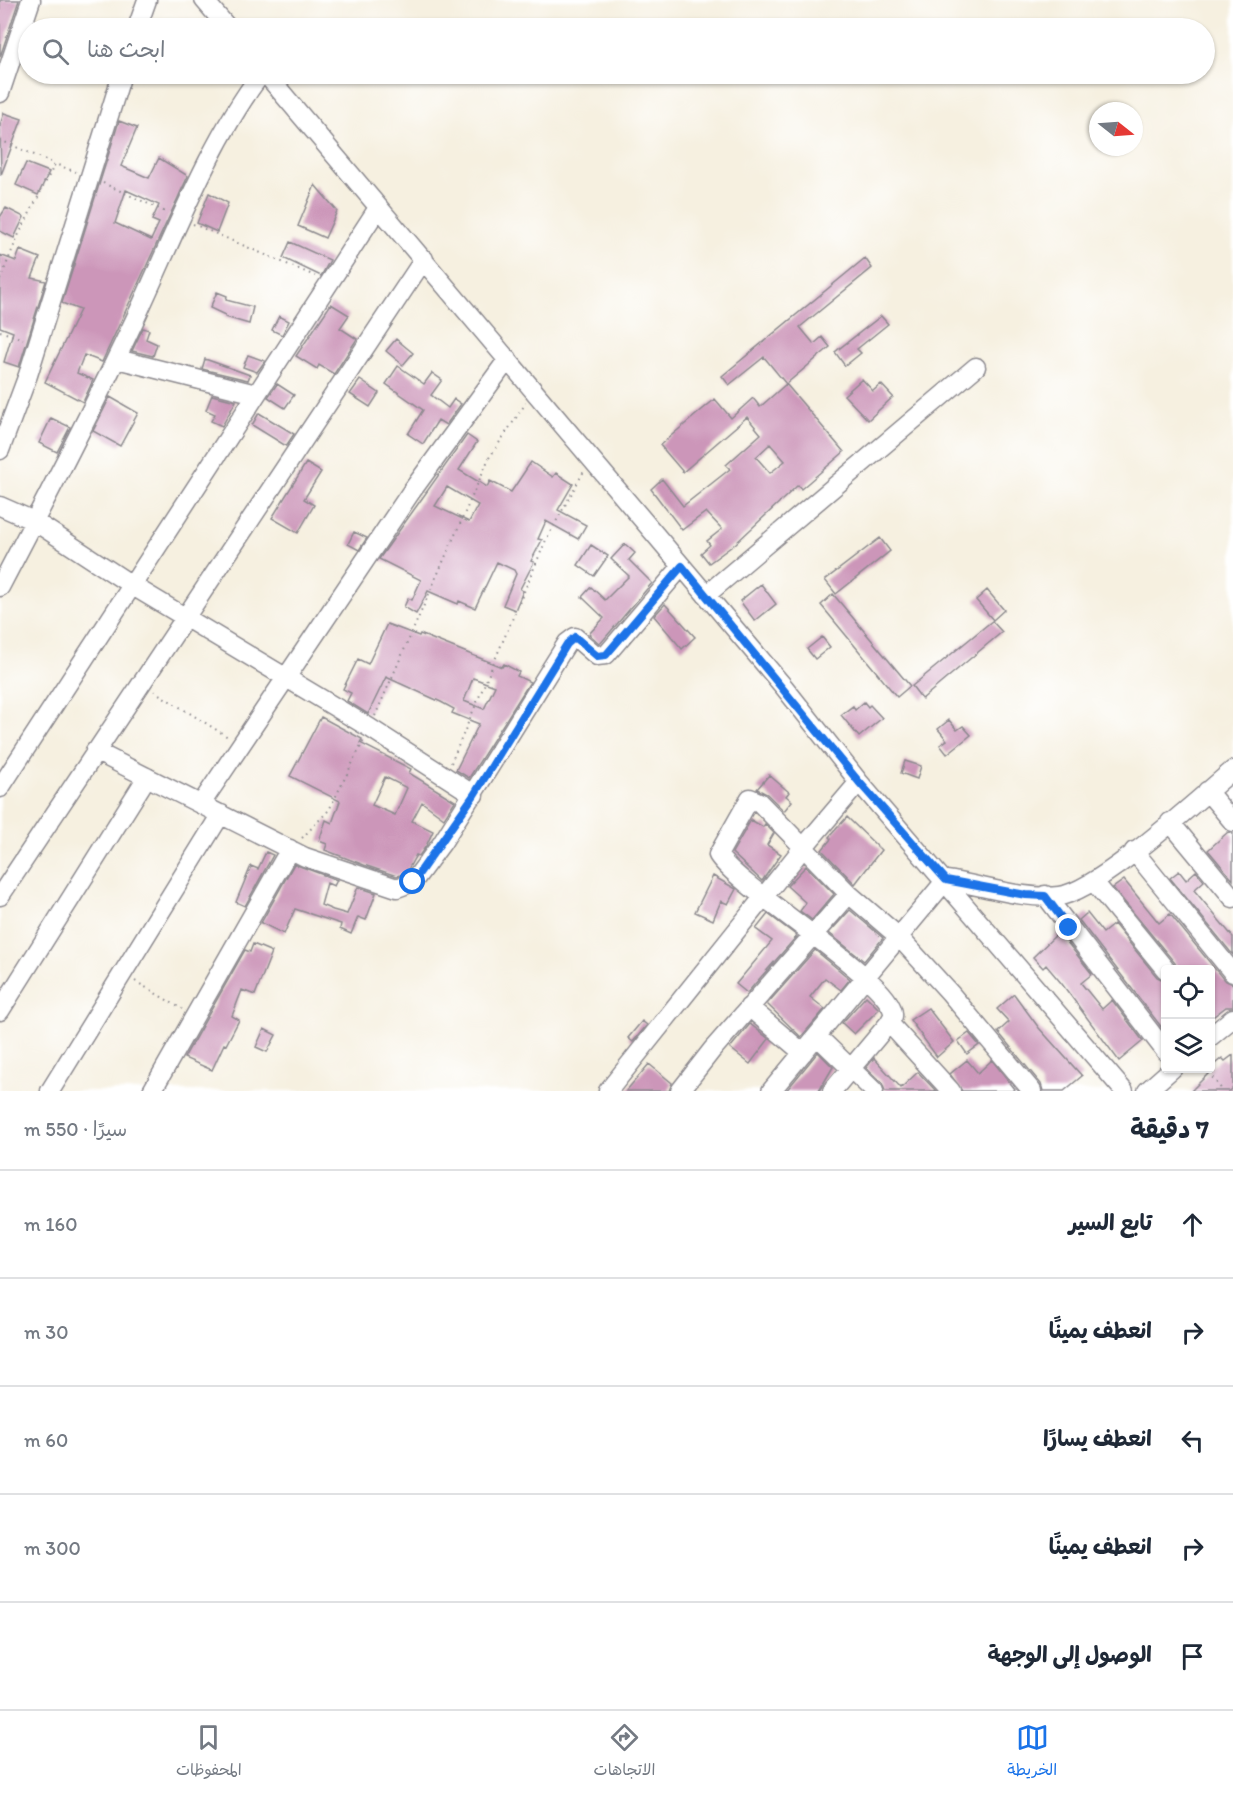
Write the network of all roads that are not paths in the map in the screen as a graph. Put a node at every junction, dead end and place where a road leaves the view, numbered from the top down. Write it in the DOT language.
graph roads {
  1 [pos="31,0"];
  2 [pos="147,0"];
  3 [pos="204,0"];
  4 [pos="25,18"];
  5 [pos="141,18"];
  6 [pos="219,18"];
  7 [pos="18,39"];
  8 [pos="119,84"];
  9 [pos="254,84"];
  10 [pos="274,84"];
  11 [pos="0,93"];
  12 [pos="378,207"];
  13 [pos="424,260"];
  14 [pos="117,359"];
  15 [pos="508,359"];
  16 [pos="976,367"];
  17 [pos="256,394"];
  18 [pos="0,450"];
  19 [pos="2,512"];
  20 [pos="34,521"];
  21 [pos="682,566"];
  22 [pos="133,586"];
  23 [pos="0,587"];
  24 [pos="706,595"];
  25 [pos="185,616"];
  26 [pos="286,678"];
  27 [pos="95,751"];
  28 [pos="1233,770"];
  29 [pos="147,777"];
  30 [pos="859,782"];
  31 [pos="0,788"];
  32 [pos="1207,791"];
  33 [pos="474,795"];
  34 [pos="201,804"];
  35 [pos="221,814"];
  36 [pos="1170,822"];
  37 [pos="1233,822"];
  38 [pos="290,849"];
  39 [pos="802,849"];
  40 [pos="1134,851"];
  41 [pos="946,880"];
  42 [pos="1094,882"];
  43 [pos="849,894"];
  44 [pos="0,896"];
  45 [pos="1045,896"];
  46 [pos="765,898"];
  47 [pos="1233,898"];
  48 [pos="812,935"];
  49 [pos="899,937"];
  50 [pos="1162,965"];
  51 [pos="1233,973"];
  52 [pos="866,976"];
  53 [pos="749,1007"];
  54 [pos="0,1011"];
  55 [pos="1233,1018"];
  56 [pos="889,1023"];
  57 [pos="1215,1030"];
  58 [pos="817,1036"];
  59 [pos="1161,1046"];
  60 [pos="803,1053"];
  61 [pos="850,1068"];
  62 [pos="1167,1073"];
  63 [pos="50,1091"];
  64 [pos="152,1091"];
  65 [pos="608,1091"];
  66 [pos="680,1091"];
  67 [pos="771,1091"];
  68 [pos="832,1091"];
  69 [pos="874,1091"];
  70 [pos="951,1091"];
  71 [pos="1032,1091"];
  72 [pos="1125,1091"];
  73 [pos="1147,1091"];
  1 -- 4 [label="street"];
  2 -- 5 [label="street"];
  3 -- 6 [label="street"];
  7 -- 11 [label="street"];
  8 -- 18 [label="street"];
  9 -- 14 [label="street"];
  10 -- 12 [label="street"];
  12 -- 13 [label="street"];
  12 -- 17 [label="street"];
  13 -- 15 [label="street"];
  13 -- 25 [label="street"];
  14 -- 17 [label="street"];
  14 -- 20 [label="street"];
  15 -- 21 [label="street"];
  15 -- 26 [label="street"];
  16 -- 24 [label="street"];
  17 -- 22 [label="street"];
  19 -- 20 [label="street"];
  20 -- 22 [label="street"];
  20 -- 23 [label="street"];
  21 -- 24 [label="street"];
  21 -- 33 [label="street"];
  22 -- 25 [label="street"];
  22 -- 31 [label="street"];
  24 -- 30 [label="street"];
  25 -- 26 [label="street"];
  25 -- 27 [label="street"];
  26 -- 33 [label="street"];
  26 -- 34 [label="street"];
  27 -- 29 [label="street"];
  27 -- 44 [label="street"];
  28 -- 32 [label="street"];
  29 -- 34 [label="street"];
  29 -- 54 [label="street"];
  30 -- 39 [label="street"];
  30 -- 41 [label="street"];
  32 -- 36 [label="street"];
  32 -- 37 [label="street"];
  33 -- 38 [label="street"];
  34 -- 35 [label="street"];
  35 -- 38 [label="street"];
  35 -- 63 [label="street"];
  36 -- 40 [label="street"];
  36 -- 47 [label="street"];
  38 -- 64 [label="street"];
  39 -- 43 [label="street"];
  39 -- 46 [label="street"];
  39 -- 46 [label="street"];
  40 -- 42 [label="street"];
  40 -- 51 [label="street"];
  41 -- 45 [label="street"];
  41 -- 49 [label="street"];
  41 -- 72 [label="street"];
  42 -- 45 [label="street"];
  42 -- 50 [label="street"];
  43 -- 48 [label="street"];
  43 -- 49 [label="street"];
  45 -- 59 [label="street"];
  46 -- 48 [label="street"];
  46 -- 65 [label="street"];
  48 -- 52 [label="street"];
  48 -- 53 [label="street"];
  49 -- 52 [label="street"];
  49 -- 71 [label="street"];
  52 -- 56 [label="street"];
  52 -- 58 [label="street"];
  53 -- 60 [label="street"];
  53 -- 66 [label="street"];
  55 -- 57 [label="street"];
  56 -- 61 [label="street"];
  56 -- 70 [label="street"];
  58 -- 60 [label="street"];
  58 -- 61 [label="street"];
  60 -- 67 [label="street"];
  61 -- 68 [label="street"];
  61 -- 69 [label="street"];
  62 -- 73 [label="street"];
}
